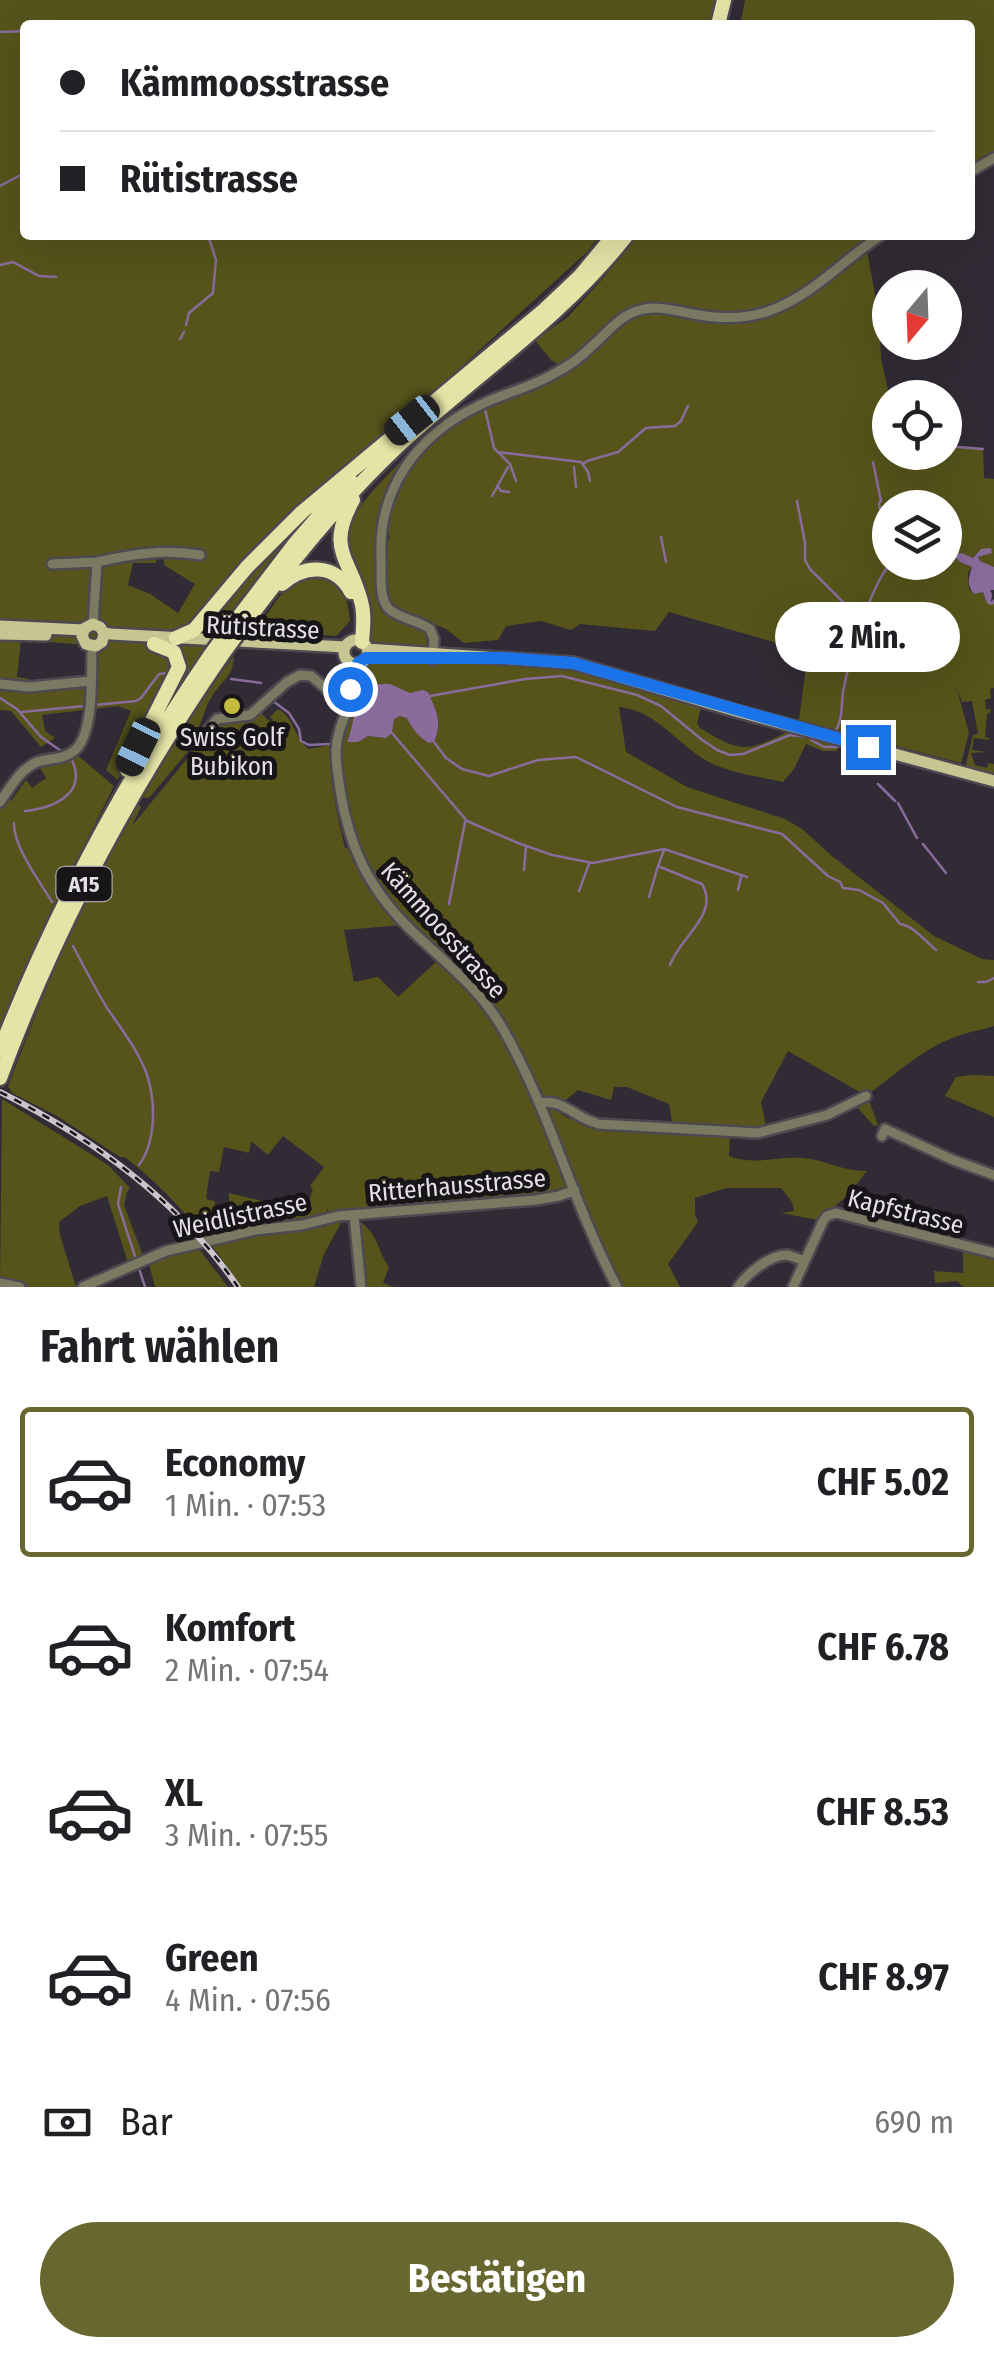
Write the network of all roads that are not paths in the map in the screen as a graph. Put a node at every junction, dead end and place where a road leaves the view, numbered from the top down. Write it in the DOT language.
graph roads {
  1 [pos="610,240"];
  2 [pos="622,240"];
  3 [pos="874,240"];
  4 [pos="439,398"];
  5 [pos="364,480"];
  6 [pos="200,555"];
  7 [pos="97,562"];
  8 [pos="52,564"];
  9 [pos="252,614"];
  10 [pos="0,626"];
  11 [pos="232,632"];
  12 [pos="0,634"];
  13 [pos="93,636"];
  14 [pos="180,641"];
  15 [pos="154,644"];
  16 [pos="356,652"];
  17 [pos="217,654"];
  18 [pos="434,656"];
  19 [pos="90,681"];
  20 [pos="0,684"];
  21 [pos="350,698"];
  22 [pos="200,740"];
  23 [pos="994,781"];
  24 [pos="2,797"];
  25 [pos="81,870"];
  26 [pos="0,1050"];
  27 [pos="0,1078"];
  28 [pos="866,1096"];
  29 [pos="540,1103"];
  30 [pos="883,1133"];
  31 [pos="994,1174"];
  32 [pos="575,1190"];
  33 [pos="354,1214"];
  34 [pos="994,1253"];
  35 [pos="805,1261"];
  36 [pos="0,1283"];
  37 [pos="20,1287"];
  38 [pos="83,1287"];
  39 [pos="361,1287"];
  40 [pos="617,1287"];
  41 [pos="738,1287"];
  42 [pos="793,1287"];
  1 -- 4 [label="highway, A15"];
  2 -- 5 [label="highway, A15"];
  3 -- 18 [label="street"];
  4 -- 11 [label="highway, A15"];
  4 -- 14 [label="highway"];
  5 -- 9 [label="highway, A15"];
  5 -- 16 [label="highway"];
  6 -- 7 [label="street"];
  7 -- 8 [label="street"];
  7 -- 13 [label="street"];
  9 -- 11 [label="highway, A15"];
  9 -- 16 [label="highway"];
  10 -- 13 [label="main road"];
  11 -- 17 [label="highway, A15, bridge"];
  12 -- 13 [label="main road"];
  13 -- 14 [label="main road"];
  13 -- 15 [label="main road"];
  13 -- 19 [label="street"];
  14 -- 15 [label="main road"];
  14 -- 16 [label="main road, Rütistrasse"];
  15 -- 25 [label="highway"];
  16 -- 18 [label="main road, Rütistrasse"];
  16 -- 21 [label="street, Kämmoosstrasse"];
  17 -- 25 [label="highway, A15"];
  17 -- 27 [label="highway, A15"];
  18 -- 23 [label="main road, Rütistrasse"];
  19 -- 20 [label="street"];
  19 -- 24 [label="street"];
  21 -- 22 [label="street"];
  21 -- 29 [label="street, Kämmoosstrasse"];
  25 -- 26 [label="highway, A15"];
  28 -- 29 [label="street"];
  29 -- 32 [label="street, Kämmoosstrasse"];
  30 -- 31 [label="street"];
  32 -- 33 [label="street, Ritterhausstrasse"];
  32 -- 40 [label="street, Kämmoosstrasse"];
  33 -- 38 [label="street, Weidlistrasse"];
  33 -- 39 [label="street, Ritterhausstrasse"];
  34 -- 35 [label="street, Kapfstrasse"];
  35 -- 41 [label="street"];
  35 -- 42 [label="street, Kapfstrasse"];
  36 -- 37 [label="street"];
}
